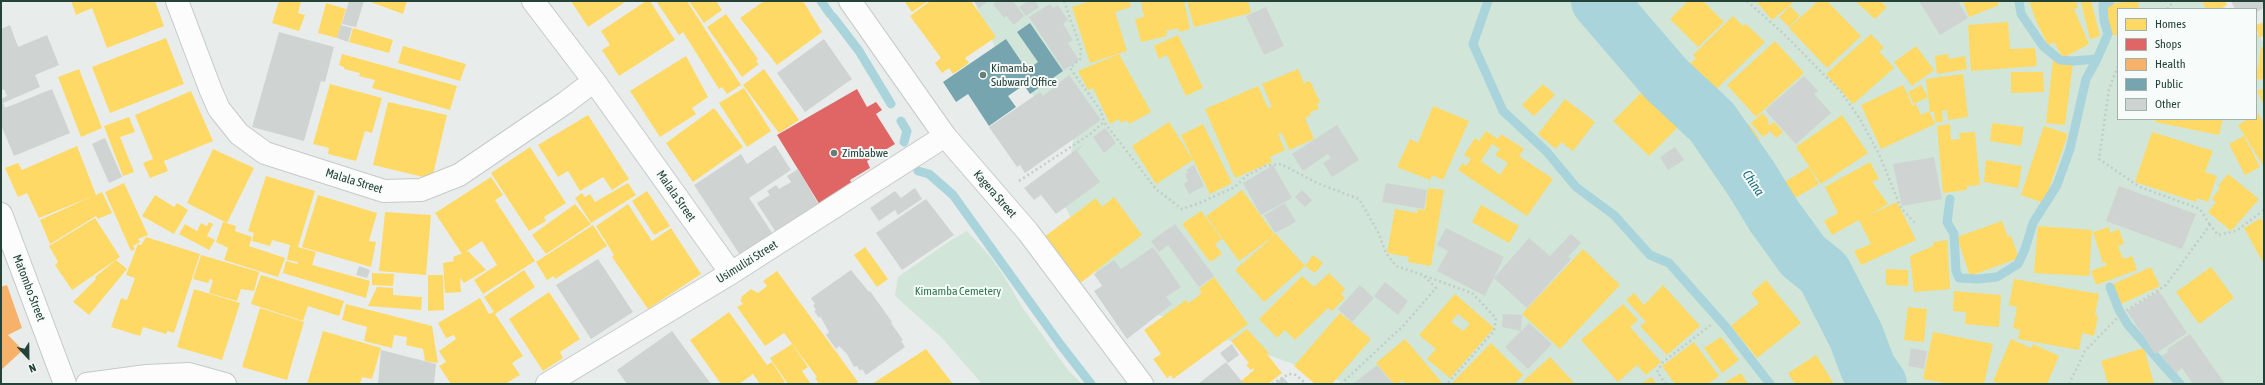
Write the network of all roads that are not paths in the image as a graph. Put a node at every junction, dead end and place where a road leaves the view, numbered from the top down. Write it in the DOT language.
graph roads {
  1 [pos="177,1"];
  2 [pos="533,1"];
  3 [pos="850,1"];
  4 [pos="594,81"];
  5 [pos="945,136"];
  6 [pos="1,214"];
  7 [pos="731,273"];
  8 [pos="65,384"];
  9 [pos="87,384"];
  10 [pos="225,384"];
  11 [pos="547,384"];
  12 [pos="1142,384"];
  1 -- 4 [label="street, Malala Street"];
  2 -- 4 [label="street, Malala Street"];
  3 -- 5 [label="street, Kagera Street"];
  4 -- 7 [label="street, Malala Street"];
  5 -- 7 [label="street, Usimulizi Street"];
  5 -- 12 [label="street, Kagera Street"];
  6 -- 8 [label="street, Matombo Street"];
  7 -- 11 [label="street, Usimulizi Street"];
  9 -- 10 [label="street"];
}
